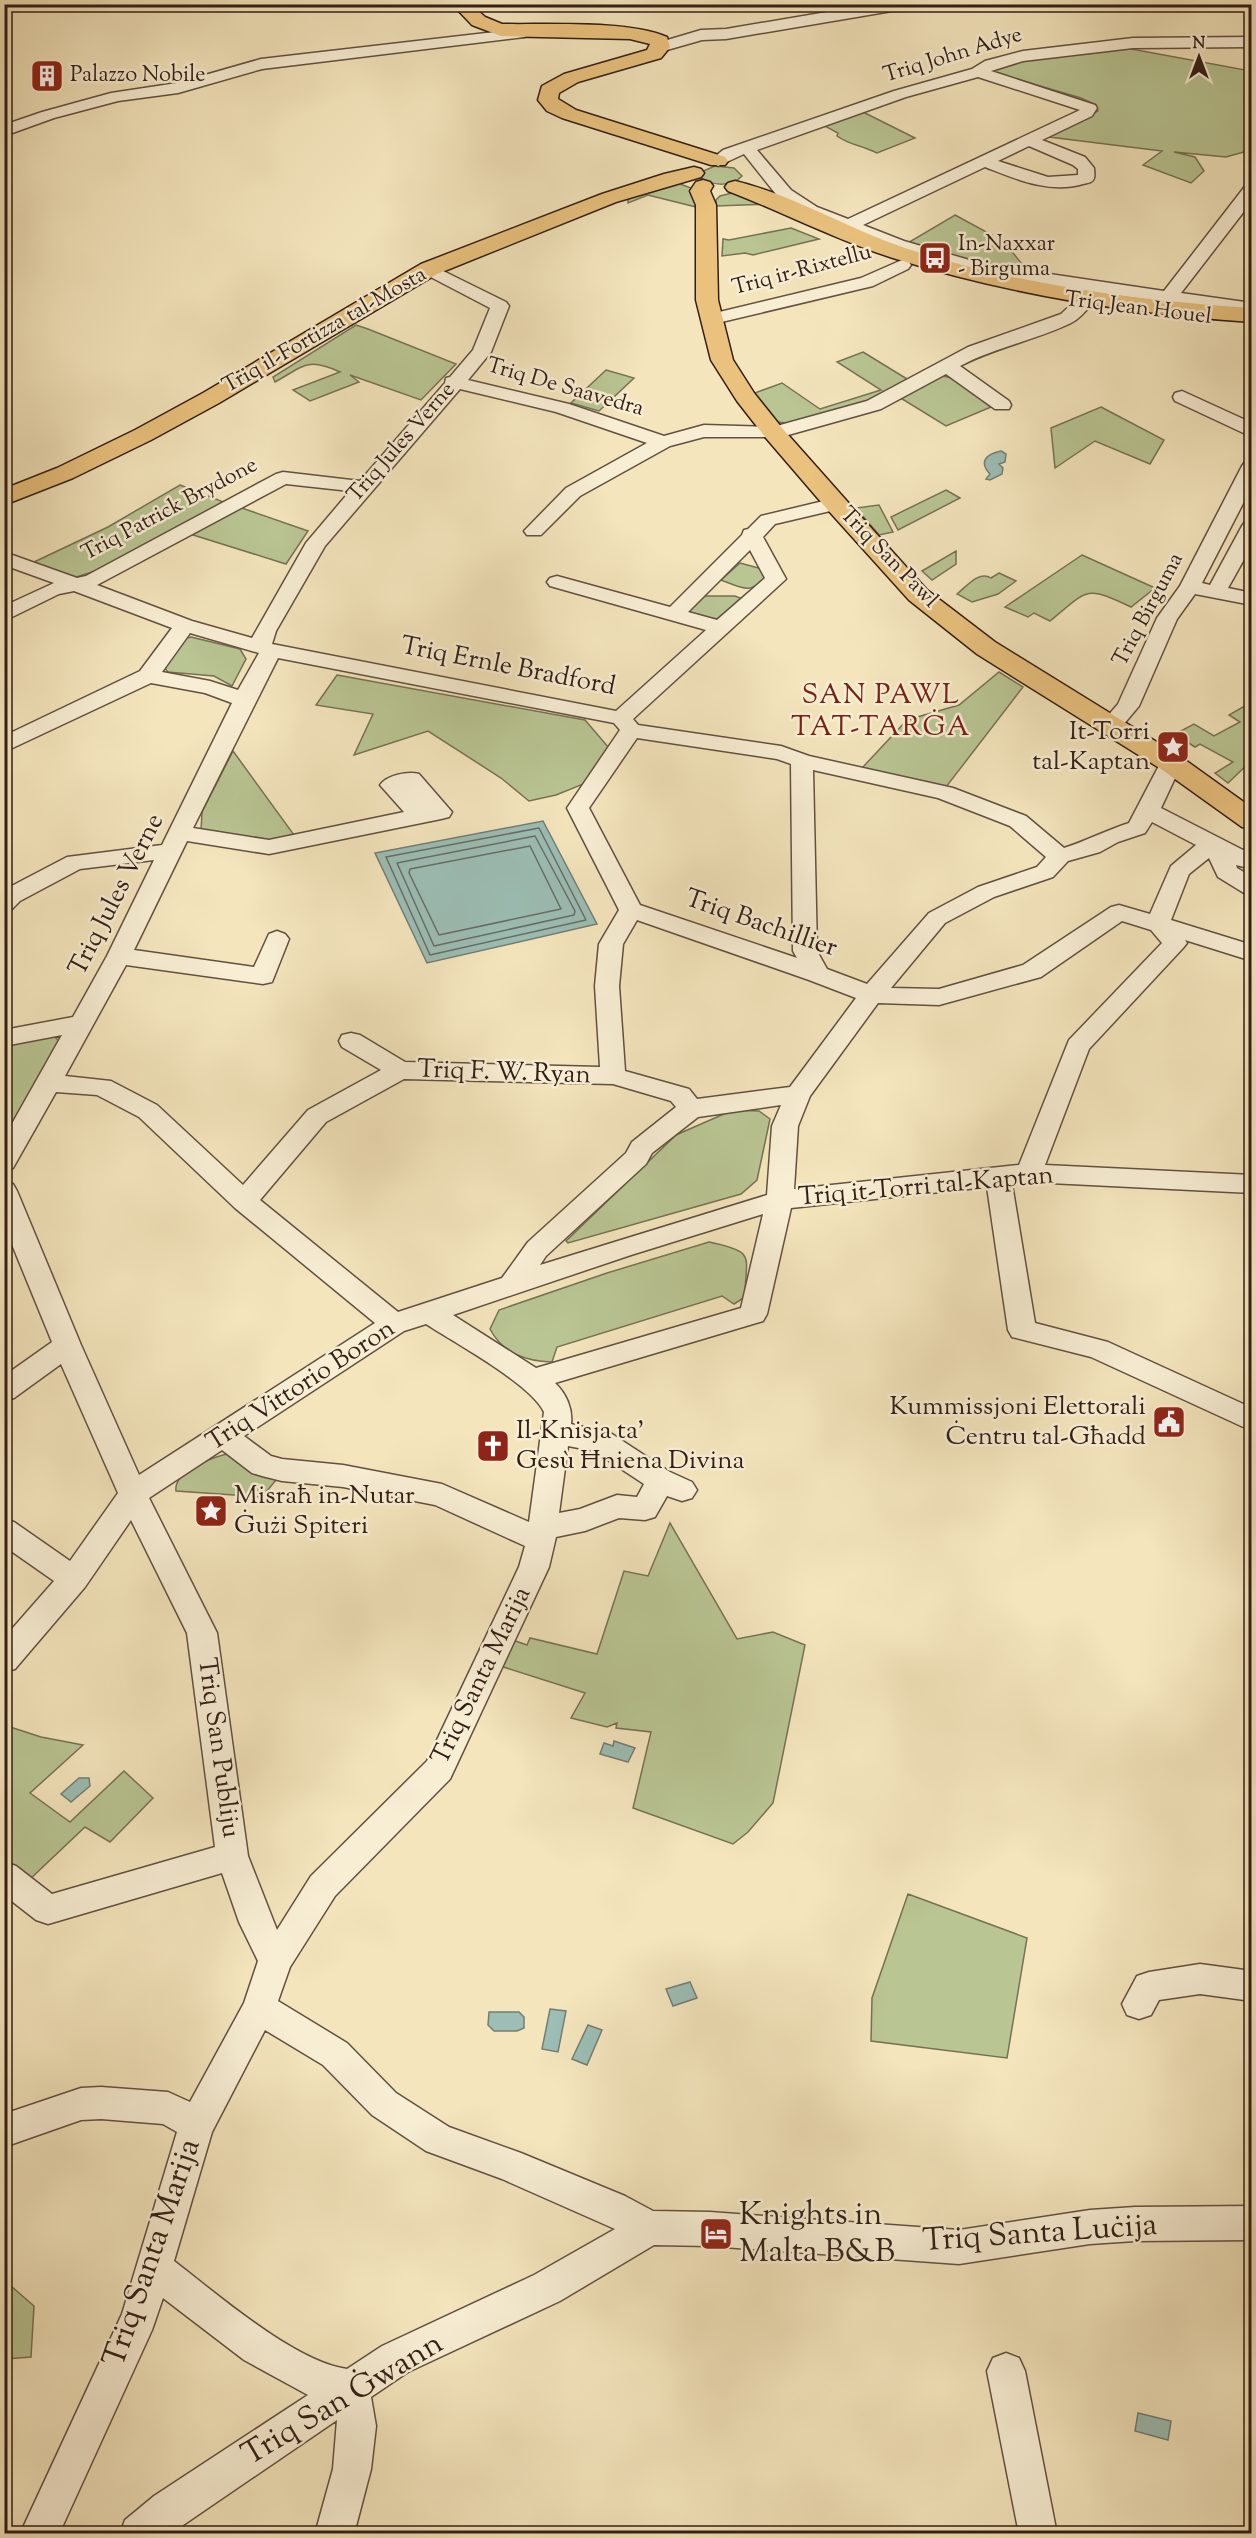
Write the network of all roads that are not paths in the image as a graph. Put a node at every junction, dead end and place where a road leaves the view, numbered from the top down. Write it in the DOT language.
graph roads {
  1 [pos="455,4"];
  2 [pos="461,4"];
  3 [pos="969,4"];
  4 [pos="520,34"];
  5 [pos="1251,42"];
  6 [pos="660,47"];
  7 [pos="978,72"];
  8 [pos="4,131"];
  9 [pos="1030,141"];
  10 [pos="986,162"];
  11 [pos="720,179"];
  12 [pos="1251,189"];
  13 [pos="786,206"];
  14 [pos="811,211"];
  15 [pos="840,227"];
  16 [pos="902,265"];
  17 [pos="429,268"];
  18 [pos="1168,298"];
  19 [pos="1083,303"];
  20 [pos="1251,315"];
  21 [pos="713,319"];
  22 [pos="949,367"];
  23 [pos="453,382"];
  24 [pos="1182,397"];
  25 [pos="1002,405"];
  26 [pos="1251,431"];
  27 [pos="774,433"];
  28 [pos="663,442"];
  29 [pos="1250,471"];
  30 [pos="363,487"];
  31 [pos="4,498"];
  32 [pos="836,504"];
  33 [pos="1226,514"];
  34 [pos="1251,520"];
  35 [pos="1251,526"];
  36 [pos="534,531"];
  37 [pos="751,534"];
  38 [pos="4,558"];
  39 [pos="557,582"];
  40 [pos="74,584"];
  41 [pos="1190,587"];
  42 [pos="1216,592"];
  43 [pos="1251,599"];
  44 [pos="4,615"];
  45 [pos="674,615"];
  46 [pos="185,625"];
  47 [pos="721,628"];
  48 [pos="266,648"];
  49 [pos="148,676"];
  50 [pos="244,700"];
  51 [pos="626,724"];
  52 [pos="1110,726"];
  53 [pos="4,745"];
  54 [pos="802,762"];
  55 [pos="1171,763"];
  56 [pos="1148,811"];
  57 [pos="420,816"];
  58 [pos="1251,821"];
  59 [pos="176,842"];
  60 [pos="1211,844"];
  61 [pos="1251,855"];
  62 [pos="1060,856"];
  63 [pos="1251,888"];
  64 [pos="4,904"];
  65 [pos="631,910"];
  66 [pos="666,921"];
  67 [pos="1158,923"];
  68 [pos="277,939"];
  69 [pos="610,944"];
  70 [pos="805,951"];
  71 [pos="1251,953"];
  72 [pos="119,956"];
  73 [pos="775,958"];
  74 [pos="818,974"];
  75 [pos="870,995"];
  76 [pos="83,1023"];
  77 [pos="4,1038"];
  78 [pos="351,1041"];
  79 [pos="400,1070"];
  80 [pos="613,1076"];
  81 [pos="49,1083"];
  82 [pos="798,1094"];
  83 [pos="691,1109"];
  84 [pos="4,1162"];
  85 [pos="1029,1173"];
  86 [pos="998,1176"];
  87 [pos="1251,1184"];
  88 [pos="4,1191"];
  89 [pos="780,1200"];
  90 [pos="244,1201"];
  91 [pos="511,1286"];
  92 [pos="429,1312"];
  93 [pos="394,1324"];
  94 [pos="67,1345"];
  95 [pos="532,1379"];
  96 [pos="4,1391"];
  97 [pos="1251,1420"];
  98 [pos="555,1435"];
  99 [pos="223,1436"];
  100 [pos="134,1493"];
  101 [pos="4,1530"];
  102 [pos="542,1534"];
  103 [pos="74,1579"];
  104 [pos="4,1660"];
  105 [pos="232,1856"];
  106 [pos="4,1876"];
  107 [pos="276,1961"];
  108 [pos="1251,1986"];
  109 [pos="1139,2004"];
  110 [pos="259,2008"];
  111 [pos="195,2129"];
  112 [pos="4,2132"];
  113 [pos="1251,2223"];
  114 [pos="650,2228"];
  115 [pos="153,2268"];
  116 [pos="1006,2371"];
  117 [pos="351,2388"];
  118 [pos="39,2534"];
  119 [pos="139,2534"];
  120 [pos="334,2534"];
  121 [pos="1038,2534"];
  1 -- 4 [label="main road"];
  2 -- 6 [label="main road"];
  3 -- 6 [label="street"];
  4 -- 8 [label="street"];
  4 -- 11 [label="main road"];
  5 -- 7 [label="street, Triq John Adye"];
  6 -- 11 [label="main road"];
  7 -- 9 [label="street"];
  7 -- 11 [label="street, Triq John Adye"];
  9 -- 10 [label="street"];
  9 -- 10 [label="street"];
  10 -- 15 [label="street"];
  11 -- 13 [label="main road, Triq Jean Houel"];
  11 -- 14 [label="street, Triq Jean Houel"];
  11 -- 17 [label="main road, Triq il-Fortizza tal-Mosta"];
  11 -- 21 [label="main road, Triq San Pawl"];
  12 -- 18 [label="street"];
  13 -- 14 [label="street, Triq Jean Houel"];
  13 -- 15 [label="main road, Triq Jean Houel"];
  13 -- 16 [label="street, Triq Jean Houel"];
  14 -- 15 [label="street, Triq Jean Houel"];
  15 -- 18 [label="street, Triq Jean Houel"];
  15 -- 20 [label="main road, Triq Jean Houel"];
  16 -- 19 [label="street, Triq Jean Houel"];
  16 -- 21 [label="street, Triq ir-Rixtellu"];
  17 -- 23 [label="street, Triq Jules Verne"];
  17 -- 31 [label="main road, Triq il-Fortizza tal-Mosta"];
  18 -- 20 [label="street, Triq Jean Houel"];
  19 -- 20 [label="street, Triq Jean Houel"];
  19 -- 22 [label="street"];
  21 -- 27 [label="main road, Triq San Pawl"];
  22 -- 25 [label="street"];
  22 -- 27 [label="street"];
  23 -- 28 [label="street, Triq De Saavedra"];
  23 -- 30 [label="street, Triq Jules Verne"];
  24 -- 26 [label="street"];
  27 -- 28 [label="street"];
  27 -- 32 [label="main road, Triq San Pawl"];
  28 -- 36 [label="street"];
  29 -- 33 [label="street, Triq Birguma"];
  30 -- 40 [label="street, Triq Patrick Brydone"];
  30 -- 48 [label="street, Triq Jules Verne"];
  32 -- 37 [label="street"];
  32 -- 52 [label="main road, Triq San Pawl"];
  33 -- 34 [label="street"];
  33 -- 41 [label="street, Triq Birguma"];
  35 -- 42 [label="street, Triq Birguma"];
  37 -- 45 [label="street"];
  37 -- 47 [label="street"];
  38 -- 40 [label="street, Triq Ernle Bradford"];
  39 -- 45 [label="street"];
  40 -- 44 [label="street, Triq Patrick Brydone"];
  40 -- 46 [label="street, Triq Ernle Bradford"];
  41 -- 42 [label="street"];
  41 -- 52 [label="street, Triq Birguma"];
  42 -- 43 [label="street"];
  45 -- 47 [label="street"];
  46 -- 48 [label="street, Triq Ernle Bradford"];
  46 -- 49 [label="street"];
  47 -- 51 [label="street"];
  48 -- 50 [label="street, Triq Jules Verne"];
  48 -- 51 [label="street, Triq Ernle Bradford"];
  49 -- 50 [label="street"];
  49 -- 53 [label="street"];
  50 -- 59 [label="street, Triq Jules Verne"];
  51 -- 54 [label="street, Triq Ernle Bradford"];
  51 -- 65 [label="street"];
  52 -- 55 [label="main road, Triq San Pawl"];
  54 -- 62 [label="street, Triq Ernle Bradford"];
  54 -- 70 [label="street"];
  55 -- 56 [label="street"];
  55 -- 58 [label="main road, Triq San Pawl"];
  56 -- 60 [label="street"];
  56 -- 62 [label="street"];
  57 -- 59 [label="street"];
  59 -- 64 [label="street"];
  59 -- 72 [label="street, Triq Jules Verne"];
  60 -- 61 [label="street"];
  60 -- 63 [label="street"];
  60 -- 67 [label="street"];
  62 -- 75 [label="street"];
  65 -- 66 [label="street, Triq Bachillier"];
  65 -- 69 [label="street"];
  66 -- 69 [label="street"];
  66 -- 73 [label="street, Triq Bachillier"];
  67 -- 71 [label="street"];
  67 -- 75 [label="street"];
  67 -- 85 [label="street"];
  68 -- 72 [label="street"];
  69 -- 80 [label="street"];
  70 -- 73 [label="street"];
  70 -- 74 [label="street"];
  72 -- 76 [label="street, Triq Jules Verne"];
  73 -- 74 [label="street, Triq Bachillier"];
  74 -- 75 [label="street, Triq Bachillier"];
  75 -- 82 [label="street"];
  76 -- 77 [label="street"];
  76 -- 81 [label="street, Triq Jules Verne"];
  78 -- 79 [label="street"];
  79 -- 80 [label="street, Triq F. W. Ryan"];
  79 -- 90 [label="street, Triq F. W. Ryan"];
  80 -- 83 [label="street, Triq F. W. Ryan"];
  81 -- 84 [label="street, Triq Jules Verne"];
  81 -- 90 [label="street"];
  82 -- 83 [label="street"];
  82 -- 89 [label="street"];
  83 -- 91 [label="street"];
  85 -- 86 [label="street, Triq it-Torri tal-Kaptan"];
  85 -- 87 [label="street, Triq it-Torri tal-Kaptan"];
  86 -- 89 [label="street, Triq it-Torri tal-Kaptan"];
  86 -- 97 [label="street"];
  88 -- 94 [label="street, Triq San Publiju"];
  89 -- 91 [label="street, Triq Vittorio Boron"];
  89 -- 95 [label="street"];
  90 -- 93 [label="street"];
  91 -- 92 [label="street, Triq Vittorio Boron"];
  92 -- 93 [label="street, Triq Vittorio Boron"];
  92 -- 95 [label="street, Triq Santa Marija"];
  93 -- 99 [label="street, Triq Vittorio Boron"];
  94 -- 96 [label="street"];
  94 -- 100 [label="street, Triq San Publiju"];
  95 -- 98 [label="street, Triq Santa Marija"];
  98 -- 102 [label="street, Triq Santa Marija"];
  98 -- 102 [label="street"];
  99 -- 100 [label="street, Triq Vittorio Boron"];
  99 -- 102 [label="street"];
  100 -- 103 [label="street"];
  100 -- 105 [label="street, Triq San Publiju"];
  101 -- 103 [label="street"];
  102 -- 107 [label="street, Triq Santa Marija"];
  103 -- 104 [label="street"];
  105 -- 106 [label="street"];
  105 -- 107 [label="street, Triq San Publiju"];
  107 -- 110 [label="street"];
  108 -- 109 [label="street"];
  110 -- 111 [label="street, Triq Santa Marija"];
  110 -- 114 [label="street"];
  111 -- 112 [label="street"];
  111 -- 115 [label="street, Triq Santa Marija"];
  113 -- 114 [label="street, Triq Santa Luċija"];
  114 -- 117 [label="street, Triq San Ġwann"];
  115 -- 117 [label="street"];
  115 -- 118 [label="street, Triq Santa Marija"];
  116 -- 121 [label="street"];
  117 -- 119 [label="street, Triq San Ġwann"];
  117 -- 120 [label="street"];
}
